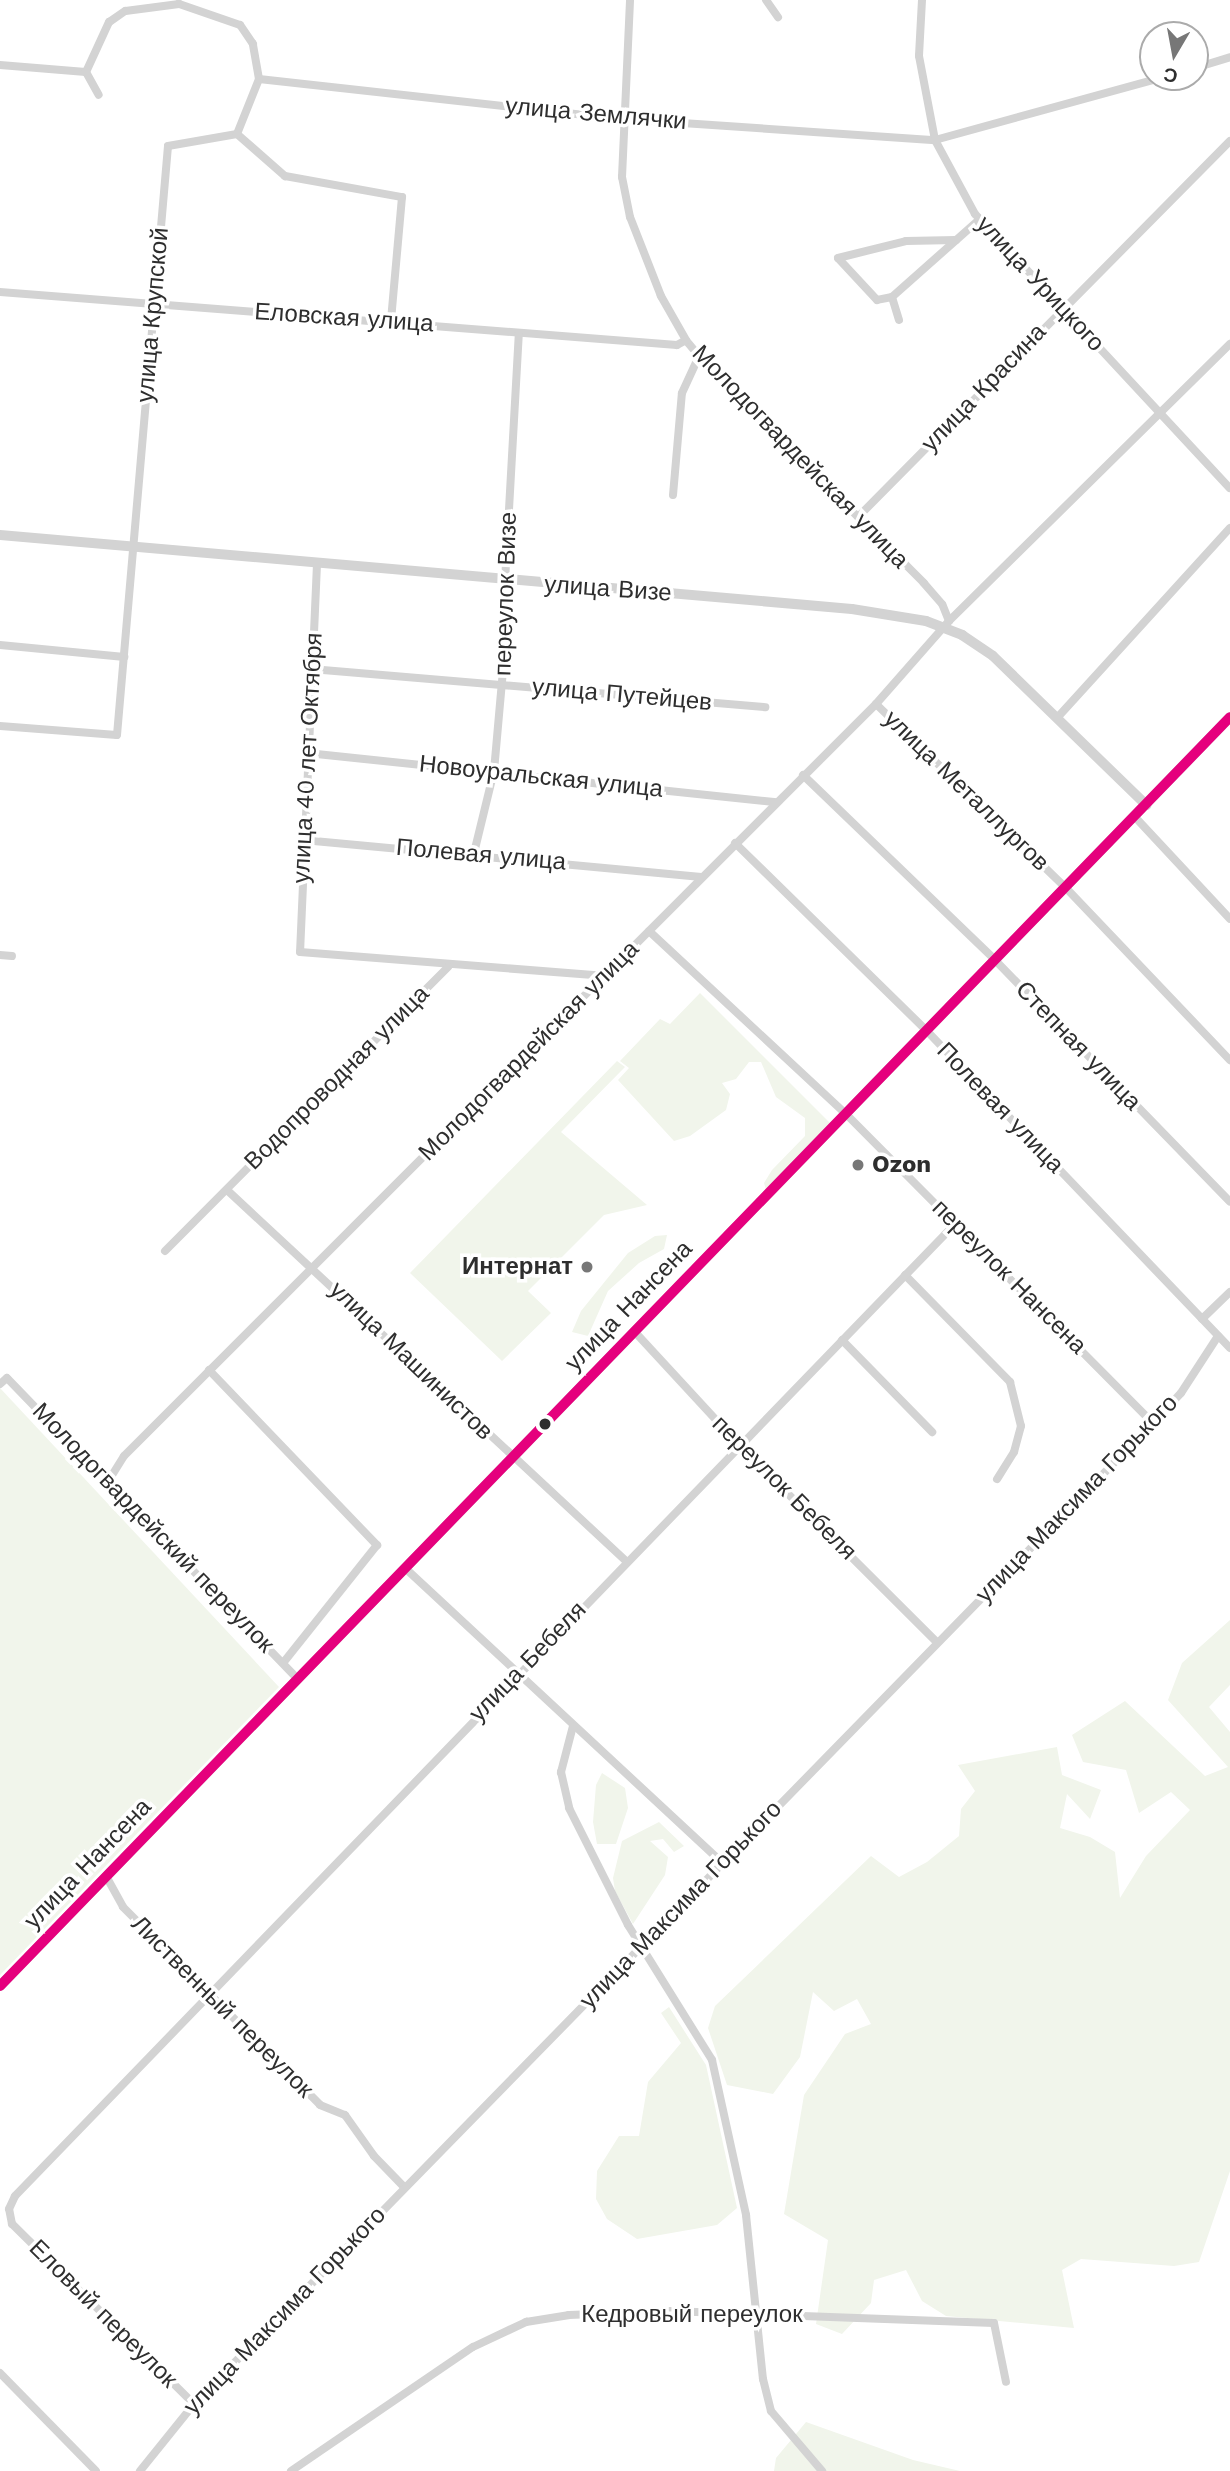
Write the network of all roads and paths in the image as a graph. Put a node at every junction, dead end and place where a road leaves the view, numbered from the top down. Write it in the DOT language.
graph roads {
  1 [pos="630,0"];
  2 [pos="766,0"];
  3 [pos="922,0"];
  4 [pos="179,2"];
  5 [pos="778,17"];
  6 [pos="1230,57"];
  7 [pos="1209,64"];
  8 [pos="0,65"];
  9 [pos="86,72"];
  10 [pos="259,79"];
  11 [pos="1139,84"];
  12 [pos="99,95"];
  13 [pos="623,119"];
  14 [pos="237,134"];
  15 [pos="935,140"];
  16 [pos="1230,141"];
  17 [pos="980,219"];
  18 [pos="956,240"];
  19 [pos="0,292"];
  20 [pos="892,297"];
  21 [pos="154,304"];
  22 [pos="1062,309"];
  23 [pos="898,320"];
  24 [pos="391,321"];
  25 [pos="519,332"];
  26 [pos="686,340"];
  27 [pos="1230,344"];
  28 [pos="698,356"];
  29 [pos="1162,415"];
  30 [pos="1230,488"];
  31 [pos="673,495"];
  32 [pos="858,517"];
  33 [pos="1230,528"];
  34 [pos="0,535"];
  35 [pos="133,546"];
  36 [pos="317,564"];
  37 [pos="505,582"];
  38 [pos="947,624"];
  39 [pos="0,645"];
  40 [pos="124,657"];
  41 [pos="311,670"];
  42 [pos="502,684"];
  43 [pos="876,704"];
  44 [pos="765,707"];
  45 [pos="1230,717"];
  46 [pos="1057,718"];
  47 [pos="0,726"];
  48 [pos="307,753"];
  49 [pos="494,771"];
  50 [pos="803,775"];
  51 [pos="776,802"];
  52 [pos="1146,805"];
  53 [pos="1135,817"];
  54 [pos="303,840"];
  55 [pos="735,843"];
  56 [pos="474,853"];
  57 [pos="701,877"];
  58 [pos="1066,888"];
  59 [pos="1228,912"];
  60 [pos="649,932"];
  61 [pos="0,955"];
  62 [pos="12,956"];
  63 [pos="995,960"];
  64 [pos="448,967"];
  65 [pos="606,976"];
  66 [pos="926,1030"];
  67 [pos="1230,1060"];
  68 [pos="846,1114"];
  69 [pos="226,1190"];
  70 [pos="1230,1202"];
  71 [pos="956,1223"];
  72 [pos="165,1251"];
  73 [pos="312,1266"];
  74 [pos="905,1275"];
  75 [pos="1230,1292"];
  76 [pos="1202,1319"];
  77 [pos="634,1331"];
  78 [pos="1218,1336"];
  79 [pos="842,1340"];
  80 [pos="1230,1348"];
  81 [pos="209,1370"];
  82 [pos="4,1381"];
  83 [pos="1153,1423"];
  84 [pos="932,1432"];
  85 [pos="741,1447"];
  86 [pos="513,1458"];
  87 [pos="997,1479"];
  88 [pos="109,1480"];
  89 [pos="626,1560"];
  90 [pos="405,1568"];
  91 [pos="937,1642"];
  92 [pos="284,1662"];
  93 [pos="516,1673"];
  94 [pos="298,1679"];
  95 [pos="573,1726"];
  96 [pos="722,1863"];
  97 [pos="106,1876"];
  98 [pos="640,1947"];
  99 [pos="0,1986"];
  100 [pos="208,1993"];
  101 [pos="404,2187"];
  102 [pos="12,2224"];
  103 [pos="758,2314"];
  104 [pos="0,2373"];
  105 [pos="1006,2382"];
  106 [pos="194,2404"];
  107 [pos="96,2471"];
  108 [pos="140,2471"];
  109 [pos="291,2471"];
  110 [pos="822,2471"];
  1 -- 13 [label="street, Молодогвардейская улица"];
  2 -- 5 [label="street"];
  3 -- 15 [label="street, улица Урицкого"];
  4 -- 9 [label="street"];
  4 -- 10 [label="street"];
  6 -- 7 [label="street"];
  8 -- 9 [label="street"];
  9 -- 12 [label="street"];
  10 -- 13 [label="street, улица Землячки"];
  10 -- 14 [label="street"];
  11 -- 15 [label="street, улица Землячки"];
  13 -- 15 [label="street, улица Землячки"];
  13 -- 26 [label="street, Молодогвардейская улица"];
  14 -- 21 [label="street, улица Крупской"];
  14 -- 24 [label="street"];
  15 -- 17 [label="street, улица Урицкого"];
  16 -- 22 [label="street, улица Красина"];
  17 -- 18 [label="street"];
  17 -- 22 [label="street, улица Урицкого"];
  18 -- 20 [label="street"];
  18 -- 20 [label="street"];
  19 -- 21 [label="street, Еловская улица"];
  20 -- 23 [label="street"];
  21 -- 24 [label="street, Еловская улица"];
  21 -- 35 [label="street, улица Крупской"];
  22 -- 29 [label="street, улица Урицкого"];
  22 -- 32 [label="street, улица Красина"];
  24 -- 25 [label="street, Еловская улица"];
  25 -- 26 [label="street, Еловская улица"];
  25 -- 37 [label="street, переулок Визе"];
  26 -- 28 [label="street, Молодогвардейская улица"];
  27 -- 29 [label="street, Молодогвардейская улица"];
  28 -- 31 [label="street"];
  28 -- 32 [label="street, Молодогвардейская улица"];
  29 -- 30 [label="street, улица Урицкого"];
  29 -- 38 [label="street, Молодогвардейская улица"];
  32 -- 38 [label="street, Молодогвардейская улица"];
  33 -- 46 [label="street"];
  34 -- 35 [label="street, улица Визе"];
  35 -- 36 [label="street, улица Визе"];
  35 -- 40 [label="street, улица Крупской"];
  36 -- 37 [label="street, улица Визе"];
  36 -- 41 [label="street, улица 40 лет Октября"];
  37 -- 38 [label="street, улица Визе"];
  37 -- 42 [label="street, переулок Визе"];
  38 -- 43 [label="street, Молодогвардейская улица"];
  38 -- 46 [label="street, улица Визе"];
  39 -- 40 [label="street"];
  40 -- 47 [label="street, улица Крупской"];
  41 -- 42 [label="street, улица Путейцев"];
  41 -- 48 [label="street, улица 40 лет Октября"];
  42 -- 44 [label="street, улица Путейцев"];
  42 -- 49 [label="street, переулок Визе"];
  43 -- 50 [label="street, Молодогвардейская улица"];
  43 -- 58 [label="street, улица Металлургов"];
  45 -- 52 [label="main road, улица Нансена"];
  46 -- 52 [label="street, улица Визе"];
  48 -- 49 [label="street, Новоуральская улица"];
  48 -- 54 [label="street, улица 40 лет Октября"];
  49 -- 51 [label="street, Новоуральская улица"];
  49 -- 56 [label="street, переулок Визе"];
  50 -- 51 [label="street, Молодогвардейская улица"];
  50 -- 63 [label="street, Степная улица"];
  51 -- 55 [label="street, Молодогвардейская улица"];
  52 -- 53 [label="main road, улица Нансена"];
  53 -- 58 [label="main road, улица Нансена"];
  53 -- 59 [label="street"];
  54 -- 56 [label="street, Полевая улица"];
  54 -- 64 [label="street, улица 40 лет Октября"];
  55 -- 57 [label="street, Молодогвардейская улица"];
  55 -- 66 [label="street, Полевая улица"];
  56 -- 57 [label="street, Полевая улица"];
  57 -- 60 [label="street, Молодогвардейская улица"];
  58 -- 63 [label="main road, улица Нансена"];
  58 -- 67 [label="street, улица Металлургов"];
  60 -- 65 [label="street, Молодогвардейская улица"];
  60 -- 68 [label="street, переулок Нансена"];
  61 -- 62 [label="street"];
  63 -- 66 [label="main road, улица Нансена"];
  63 -- 70 [label="street, Степная улица"];
  64 -- 65 [label="street"];
  64 -- 69 [label="street, Водопроводная улица"];
  65 -- 73 [label="street, Молодогвардейская улица"];
  66 -- 68 [label="main road, улица Нансена"];
  66 -- 76 [label="street, Полевая улица"];
  68 -- 71 [label="street, переулок Нансена"];
  68 -- 77 [label="main road, улица Нансена"];
  69 -- 72 [label="street, Водопроводная улица"];
  69 -- 73 [label="street, улица Машинистов"];
  71 -- 74 [label="street, улица Бебеля"];
  71 -- 83 [label="street, переулок Нансена"];
  73 -- 81 [label="street, Молодогвардейская улица"];
  73 -- 86 [label="street, улица Машинистов"];
  74 -- 79 [label="street, улица Бебеля"];
  74 -- 87 [label="street"];
  75 -- 76 [label="street"];
  76 -- 78 [label="street, Полевая улица"];
  77 -- 85 [label="street, переулок Бебеля"];
  77 -- 86 [label="main road, улица Нансена"];
  78 -- 80 [label="street, Полевая улица"];
  78 -- 83 [label="street, улица Максима Горького"];
  79 -- 84 [label="street"];
  79 -- 85 [label="street, улица Бебеля"];
  81 -- 88 [label="street, Молодогвардейская улица"];
  81 -- 92 [label="street"];
  82 -- 88 [label="street, Молодогвардейский переулок"];
  83 -- 91 [label="street, улица Максима Горького"];
  85 -- 89 [label="street, улица Бебеля"];
  85 -- 91 [label="street, переулок Бебеля"];
  86 -- 89 [label="street, улица Машинистов"];
  86 -- 90 [label="main road, улица Нансена"];
  88 -- 92 [label="street, Молодогвардейский переулок"];
  89 -- 93 [label="street, улица Бебеля"];
  90 -- 93 [label="street"];
  90 -- 94 [label="main road, улица Нансена"];
  91 -- 96 [label="street, улица Максима Горького"];
  92 -- 94 [label="street, Молодогвардейский переулок"];
  93 -- 95 [label="street"];
  93 -- 100 [label="street, улица Бебеля"];
  94 -- 97 [label="main road, улица Нансена"];
  95 -- 96 [label="street"];
  95 -- 98 [label="street"];
  96 -- 98 [label="street, улица Максима Горького"];
  97 -- 99 [label="main road, улица Нансена"];
  97 -- 100 [label="street, Лиственный переулок"];
  98 -- 101 [label="street, улица Максима Горького"];
  98 -- 103 [label="street"];
  100 -- 101 [label="street, Лиственный переулок"];
  100 -- 102 [label="street, улица Бебеля"];
  101 -- 106 [label="street, улица Максима Горького"];
  102 -- 106 [label="street, Еловый переулок"];
  103 -- 105 [label="street, Кедровый переулок"];
  103 -- 109 [label="street, Кедровый переулок"];
  103 -- 110 [label="street"];
  104 -- 107 [label="street"];
  106 -- 108 [label="street, улица Максима Горького"];
}
